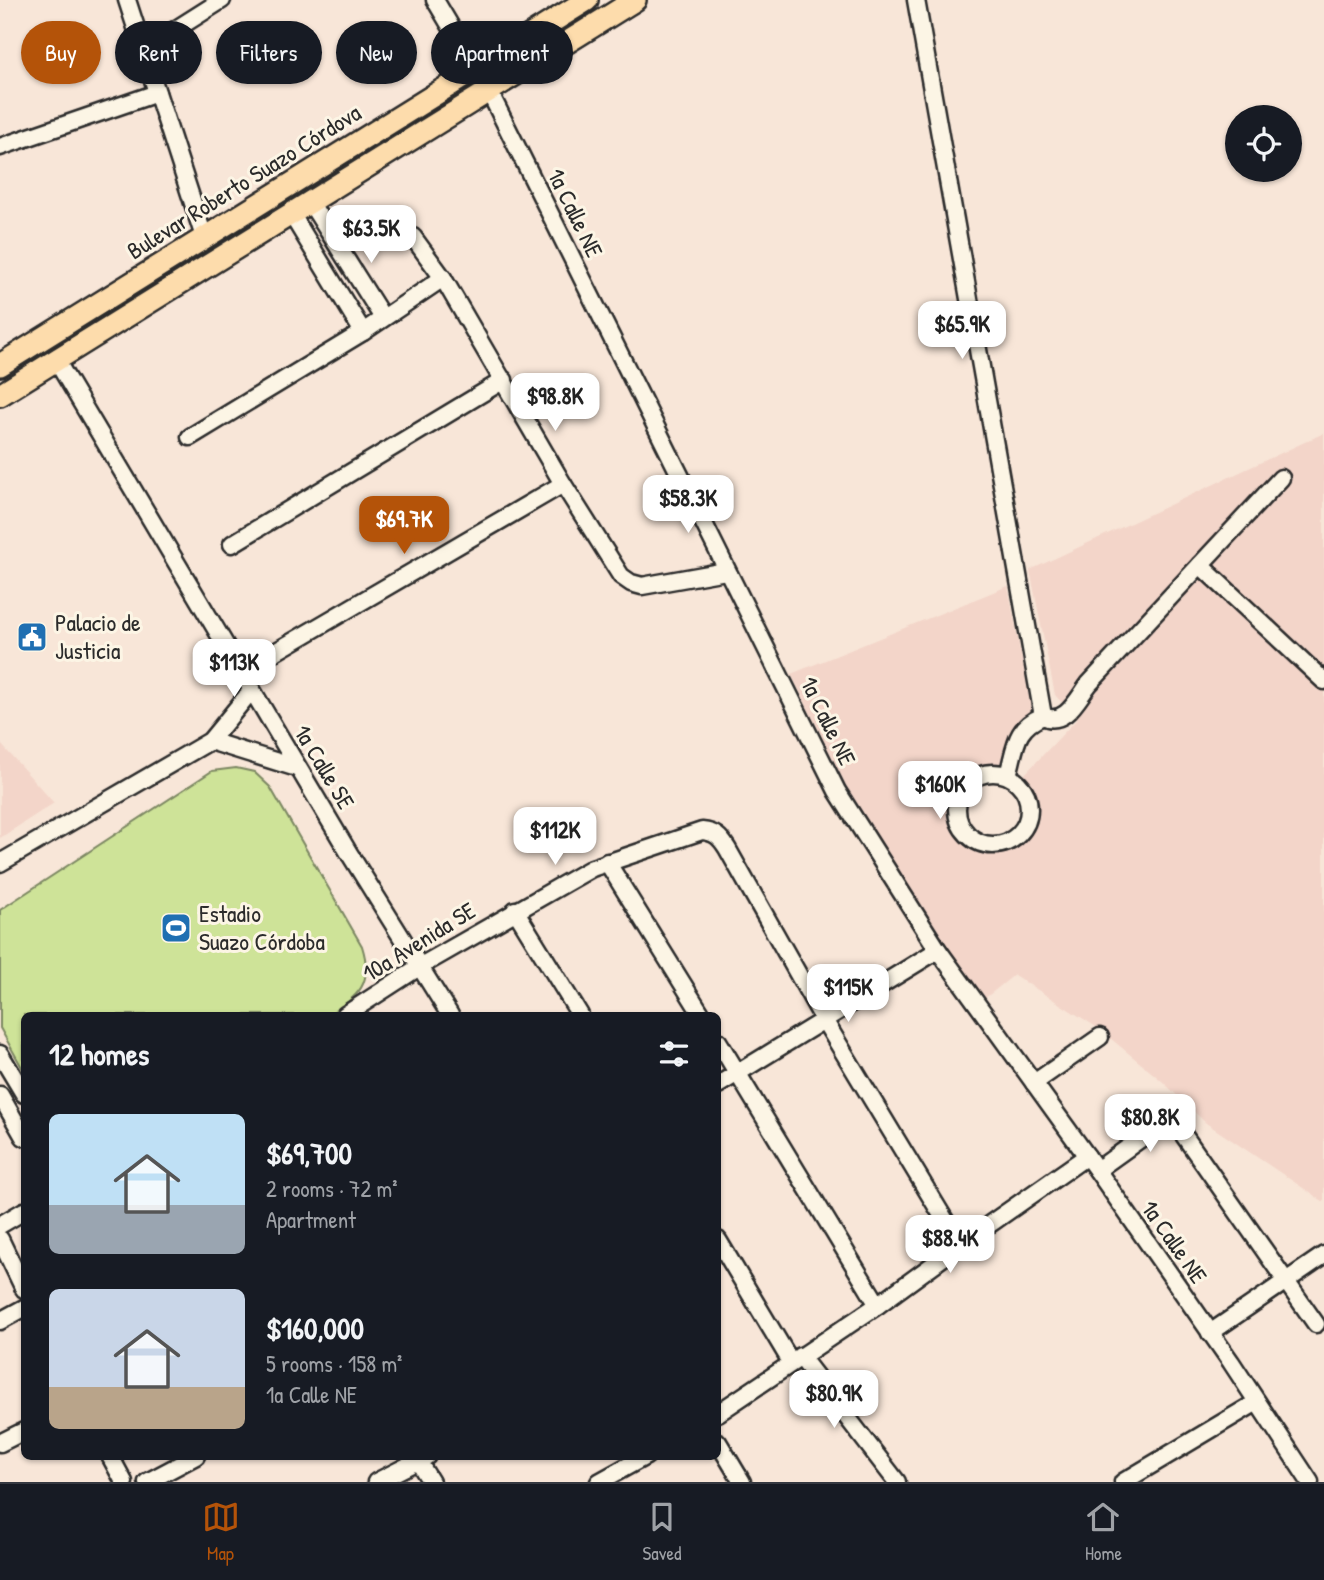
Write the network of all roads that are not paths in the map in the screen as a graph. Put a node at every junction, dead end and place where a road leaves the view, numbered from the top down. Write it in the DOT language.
graph roads {
  1 [pos="127,0"];
  2 [pos="222,0"];
  3 [pos="435,0"];
  4 [pos="587,0"];
  5 [pos="635,0"];
  6 [pos="916,0"];
  7 [pos="134,21"];
  8 [pos="189,21"];
  9 [pos="448,21"];
  10 [pos="554,21"];
  11 [pos="155,84"];
  12 [pos="453,84"];
  13 [pos="485,84"];
  14 [pos="489,91"];
  15 [pos="158,93"];
  16 [pos="0,147"];
  17 [pos="310,202"];
  18 [pos="292,215"];
  19 [pos="204,237"];
  20 [pos="413,237"];
  21 [pos="443,278"];
  22 [pos="383,318"];
  23 [pos="363,332"];
  24 [pos="55,360"];
  25 [pos="0,365"];
  26 [pos="503,380"];
  27 [pos="0,395"];
  28 [pos="190,437"];
  29 [pos="1281,478"];
  30 [pos="563,484"];
  31 [pos="232,544"];
  32 [pos="1200,565"];
  33 [pos="726,571"];
  34 [pos="263,659"];
  35 [pos="1324,681"];
  36 [pos="251,691"];
  37 [pos="1044,716"];
  38 [pos="210,741"];
  39 [pos="297,768"];
  40 [pos="1008,775"];
  41 [pos="607,862"];
  42 [pos="0,863"];
  43 [pos="515,910"];
  44 [pos="938,950"];
  45 [pos="419,967"];
  46 [pos="350,1012"];
  47 [pos="448,1012"];
  48 [pos="578,1012"];
  49 [pos="700,1012"];
  50 [pos="824,1020"];
  51 [pos="1100,1038"];
  52 [pos="721,1046"];
  53 [pos="2,1063"];
  54 [pos="737,1072"];
  55 [pos="721,1082"];
  56 [pos="1034,1083"];
  57 [pos="21,1090"];
  58 [pos="0,1095"];
  59 [pos="21,1132"];
  60 [pos="1092,1163"];
  61 [pos="21,1213"];
  62 [pos="0,1225"];
  63 [pos="0,1239"];
  64 [pos="721,1245"];
  65 [pos="960,1245"];
  66 [pos="1324,1255"];
  67 [pos="1286,1281"];
  68 [pos="21,1283"];
  69 [pos="878,1305"];
  70 [pos="21,1310"];
  71 [pos="0,1321"];
  72 [pos="1315,1324"];
  73 [pos="1210,1333"];
  74 [pos="795,1359"];
  75 [pos="1257,1402"];
  76 [pos="721,1411"];
  77 [pos="21,1432"];
  78 [pos="0,1443"];
  79 [pos="721,1448"];
  80 [pos="112,1460"];
  81 [pos="188,1460"];
  82 [pos="416,1460"];
  83 [pos="421,1460"];
  84 [pos="639,1460"];
  85 [pos="124,1482"];
  86 [pos="147,1482"];
  87 [pos="376,1482"];
  88 [pos="431,1482"];
  89 [pos="599,1482"];
  90 [pos="741,1482"];
  91 [pos="897,1482"];
  92 [pos="1124,1482"];
  93 [pos="1310,1482"];
  1 -- 7 [label="street"];
  2 -- 8 [label="street"];
  3 -- 9 [label="street, 1a Calle NE"];
  4 -- 10 [label="main road, Bulevar Roberto Suazo Córdova"];
  5 -- 14 [label="main road"];
  6 -- 37 [label="street"];
  11 -- 15 [label="street"];
  12 -- 19 [label="main road, Bulevar Roberto Suazo Córdova"];
  13 -- 14 [label="street, 1a Calle NE"];
  14 -- 17 [label="main road"];
  14 -- 33 [label="street, 1a Calle NE"];
  15 -- 16 [label="street"];
  15 -- 19 [label="street"];
  17 -- 18 [label="main road"];
  17 -- 22 [label="street"];
  18 -- 23 [label="street"];
  18 -- 24 [label="main road"];
  19 -- 25 [label="main road, Bulevar Roberto Suazo Córdova"];
  20 -- 21 [label="street"];
  21 -- 22 [label="street"];
  21 -- 26 [label="street"];
  22 -- 23 [label="street"];
  23 -- 28 [label="street"];
  24 -- 27 [label="main road"];
  24 -- 36 [label="street, 1a Calle SE"];
  26 -- 30 [label="street"];
  26 -- 31 [label="street"];
  29 -- 32 [label="street"];
  30 -- 33 [label="street"];
  30 -- 34 [label="street"];
  32 -- 35 [label="street"];
  32 -- 37 [label="street"];
  33 -- 44 [label="street, 1a Calle NE"];
  36 -- 38 [label="street"];
  36 -- 39 [label="street, 1a Calle SE"];
  37 -- 40 [label="street"];
  38 -- 39 [label="street"];
  38 -- 42 [label="street"];
  39 -- 45 [label="street, 1a Calle SE"];
  40 -- 40 [label="street"];
  41 -- 43 [label="street, 10a Avenida SE"];
  41 -- 49 [label="street"];
  41 -- 50 [label="street, 10a Avenida SE"];
  43 -- 45 [label="street, 10a Avenida SE"];
  43 -- 48 [label="street"];
  44 -- 50 [label="street"];
  44 -- 56 [label="street, 1a Calle NE"];
  45 -- 46 [label="street, 10a Avenida SE"];
  45 -- 47 [label="street, 1a Calle SE"];
  50 -- 54 [label="street"];
  50 -- 65 [label="street"];
  51 -- 56 [label="street"];
  52 -- 54 [label="street"];
  53 -- 57 [label="street"];
  54 -- 55 [label="street"];
  54 -- 69 [label="street"];
  56 -- 60 [label="street, 1a Calle NE"];
  58 -- 59 [label="street"];
  60 -- 65 [label="street"];
  60 -- 67 [label="street"];
  60 -- 73 [label="street, 1a Calle NE"];
  61 -- 62 [label="street"];
  63 -- 68 [label="street"];
  64 -- 74 [label="street"];
  65 -- 69 [label="street"];
  66 -- 67 [label="street"];
  67 -- 72 [label="street"];
  67 -- 73 [label="street"];
  69 -- 74 [label="street"];
  70 -- 71 [label="street"];
  73 -- 75 [label="street, 1a Calle NE"];
  74 -- 76 [label="street"];
  74 -- 91 [label="street"];
  75 -- 92 [label="street"];
  75 -- 93 [label="street, 1a Calle NE"];
  77 -- 78 [label="street"];
  79 -- 90 [label="street"];
  80 -- 85 [label="street"];
  81 -- 86 [label="street"];
  82 -- 87 [label="street"];
  83 -- 88 [label="street"];
  84 -- 89 [label="street"];
}
